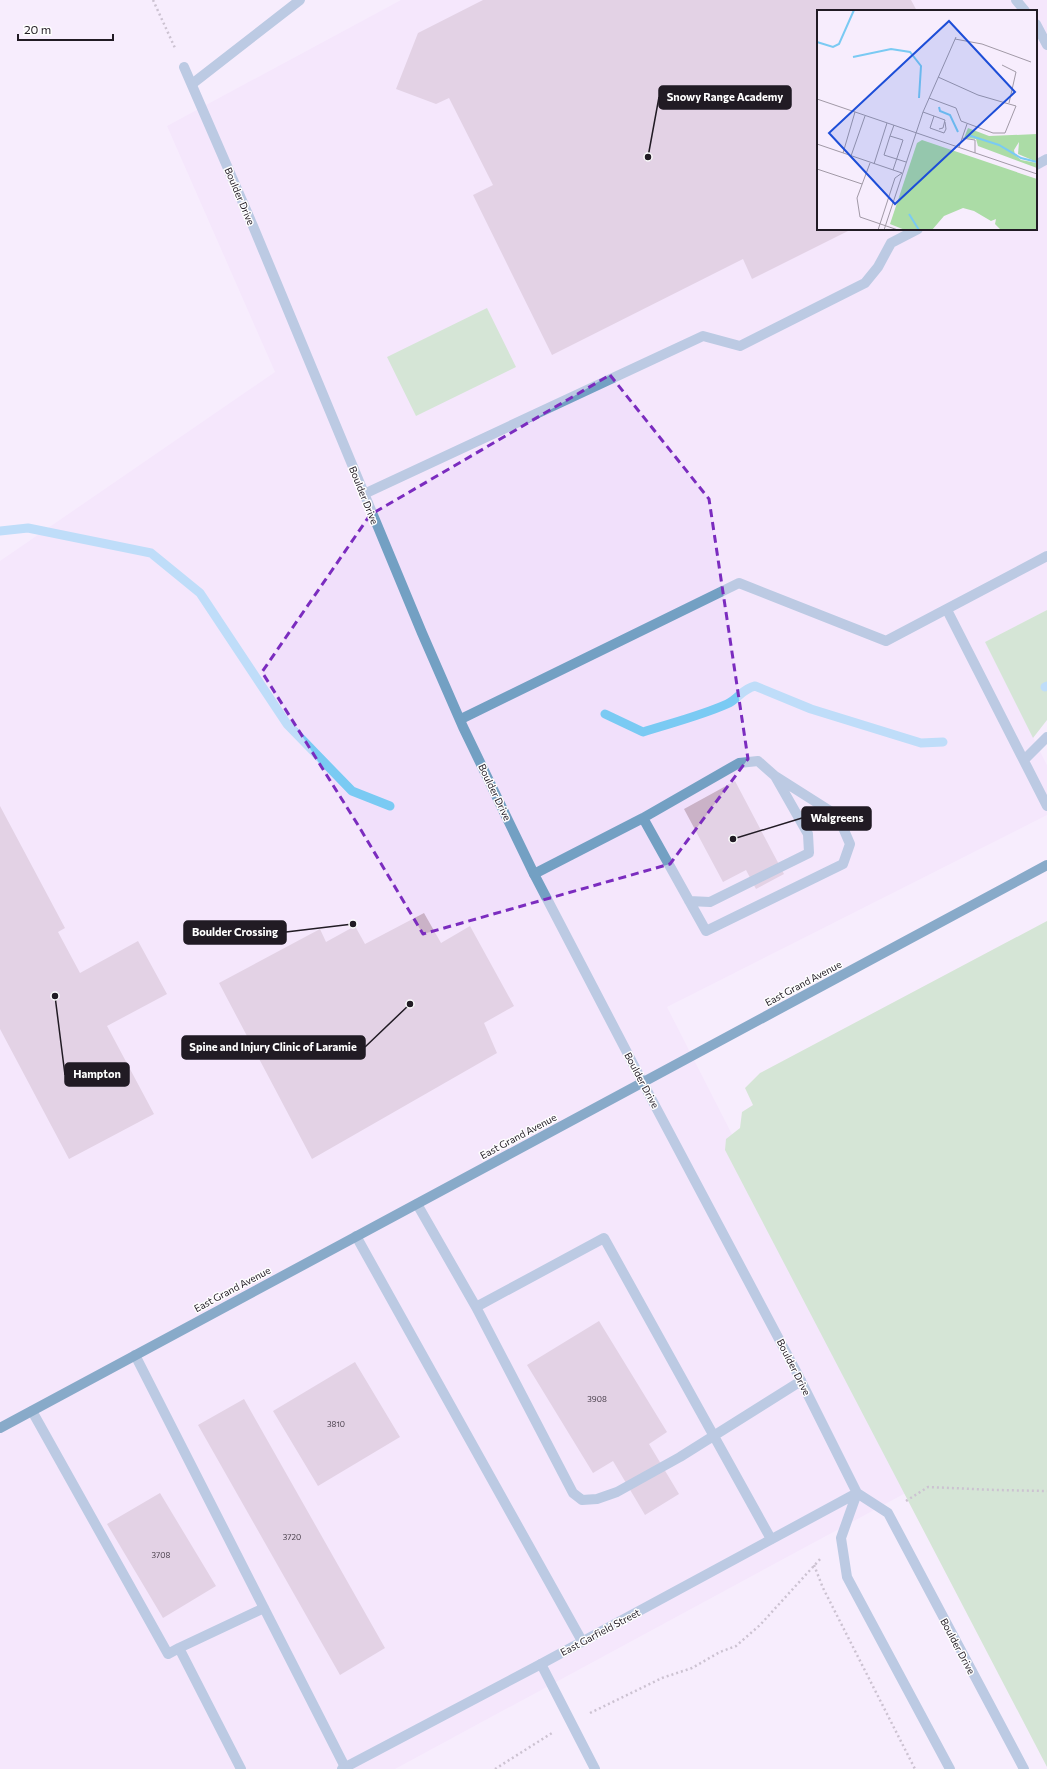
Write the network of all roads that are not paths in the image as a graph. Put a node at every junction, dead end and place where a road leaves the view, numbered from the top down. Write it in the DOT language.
graph roads {
  1 [pos="300,0"];
  2 [pos="1016,0"];
  3 [pos="1024,10"];
  4 [pos="1037,26"];
  5 [pos="1047,45"];
  6 [pos="184,67"];
  7 [pos="192,84"];
  8 [pos="1047,159"];
  9 [pos="1037,164"];
  10 [pos="916,230"];
  11 [pos="364,494"];
  12 [pos="1047,556"];
  13 [pos="947,610"];
  14 [pos="460,719"];
  15 [pos="1047,737"];
  16 [pos="1024,760"];
  17 [pos="775,776"];
  18 [pos="1047,806"];
  19 [pos="643,818"];
  20 [pos="1047,865"];
  21 [pos="534,874"];
  22 [pos="689,901"];
  23 [pos="643,1083"];
  24 [pos="417,1204"];
  25 [pos="356,1236"];
  26 [pos="476,1306"];
  27 [pos="135,1355"];
  28 [pos="802,1381"];
  29 [pos="32,1411"];
  30 [pos="0,1428"];
  31 [pos="713,1435"];
  32 [pos="857,1492"];
  33 [pos="771,1539"];
  34 [pos="264,1608"];
  35 [pos="582,1641"];
  36 [pos="179,1648"];
  37 [pos="541,1664"];
  38 [pos="344,1768"];
  39 [pos="241,1769"];
  40 [pos="595,1769"];
  41 [pos="950,1769"];
  42 [pos="1024,1769"];
  1 -- 7 [label="street"];
  2 -- 3 [label="street"];
  4 -- 5 [label="street"];
  6 -- 7 [label="street, Boulder Drive"];
  7 -- 11 [label="street, Boulder Drive"];
  8 -- 9 [label="street"];
  10 -- 11 [label="street"];
  11 -- 14 [label="street, Boulder Drive"];
  12 -- 13 [label="street"];
  13 -- 14 [label="street"];
  13 -- 16 [label="street"];
  14 -- 21 [label="street, Boulder Drive"];
  15 -- 16 [label="street"];
  16 -- 18 [label="street"];
  17 -- 19 [label="street"];
  17 -- 22 [label="street"];
  17 -- 22 [label="street"];
  19 -- 21 [label="street"];
  19 -- 22 [label="street"];
  20 -- 23 [label="main road, East Grand Avenue"];
  21 -- 23 [label="street, Boulder Drive"];
  23 -- 24 [label="main road, East Grand Avenue"];
  23 -- 28 [label="street, Boulder Drive"];
  24 -- 25 [label="main road, East Grand Avenue"];
  24 -- 26 [label="street"];
  25 -- 27 [label="main road, East Grand Avenue"];
  25 -- 35 [label="street"];
  26 -- 31 [label="street"];
  26 -- 31 [label="street"];
  27 -- 29 [label="main road, East Grand Avenue"];
  27 -- 34 [label="street"];
  28 -- 31 [label="street"];
  28 -- 32 [label="street, Boulder Drive"];
  29 -- 30 [label="main road, East Grand Avenue"];
  29 -- 36 [label="street"];
  31 -- 33 [label="street"];
  32 -- 33 [label="street, East Garfield Street"];
  32 -- 41 [label="street"];
  32 -- 42 [label="street, Boulder Drive"];
  33 -- 35 [label="street, East Garfield Street"];
  34 -- 36 [label="street"];
  34 -- 38 [label="street"];
  35 -- 37 [label="street, East Garfield Street"];
  36 -- 39 [label="street"];
  37 -- 38 [label="street, East Garfield Street"];
  37 -- 40 [label="street"];
}
